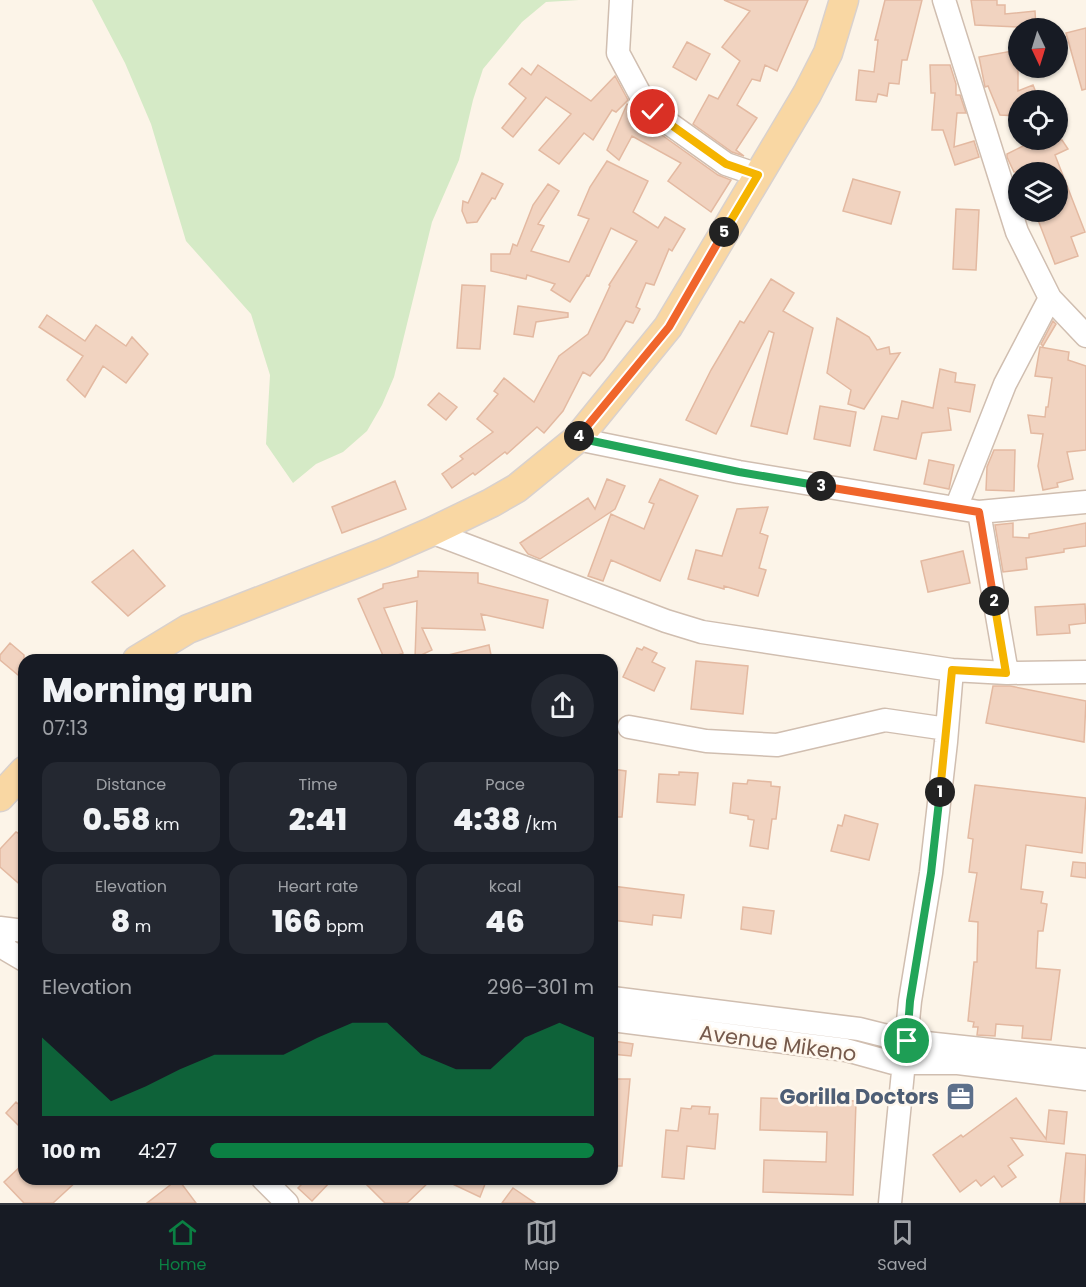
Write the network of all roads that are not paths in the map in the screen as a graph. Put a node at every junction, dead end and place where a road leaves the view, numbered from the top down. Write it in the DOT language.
graph roads {
  1 [pos="621,0"];
  2 [pos="844,0"];
  3 [pos="945,0"];
  4 [pos="758,175"];
  5 [pos="1050,298"];
  6 [pos="1086,336"];
  7 [pos="578,438"];
  8 [pos="1086,502"];
  9 [pos="956,508"];
  10 [pos="979,512"];
  11 [pos="431,532"];
  12 [pos="146,654"];
  13 [pos="952,670"];
  14 [pos="1086,672"];
  15 [pos="1006,673"];
  16 [pos="629,727"];
  17 [pos="947,729"];
  18 [pos="18,778"];
  19 [pos="0,797"];
  20 [pos="0,928"];
  21 [pos="18,930"];
  22 [pos="618,999"];
  23 [pos="618,1021"];
  24 [pos="906,1052"];
  25 [pos="1086,1060"];
  26 [pos="1086,1079"];
  27 [pos="269,1185"];
  28 [pos="287,1203"];
  29 [pos="890,1203"];
  1 -- 4 [label="street"];
  2 -- 4 [label="main road"];
  3 -- 5 [label="street"];
  4 -- 7 [label="main road"];
  5 -- 6 [label="street"];
  5 -- 9 [label="street"];
  7 -- 9 [label="street"];
  7 -- 11 [label="main road"];
  8 -- 10 [label="street"];
  9 -- 10 [label="street"];
  10 -- 15 [label="street"];
  11 -- 12 [label="main road"];
  11 -- 13 [label="street"];
  13 -- 15 [label="street"];
  13 -- 17 [label="street"];
  14 -- 15 [label="street"];
  16 -- 17 [label="street"];
  17 -- 24 [label="street"];
  18 -- 19 [label="main road"];
  20 -- 21 [label="street"];
  22 -- 24 [label="street, Avenue Mikeno"];
  23 -- 24 [label="street, Avenue Mikeno"];
  24 -- 25 [label="street, Avenue Mikeno"];
  24 -- 26 [label="street, Avenue Mikeno"];
  24 -- 29 [label="street"];
  27 -- 28 [label="street"];
}
